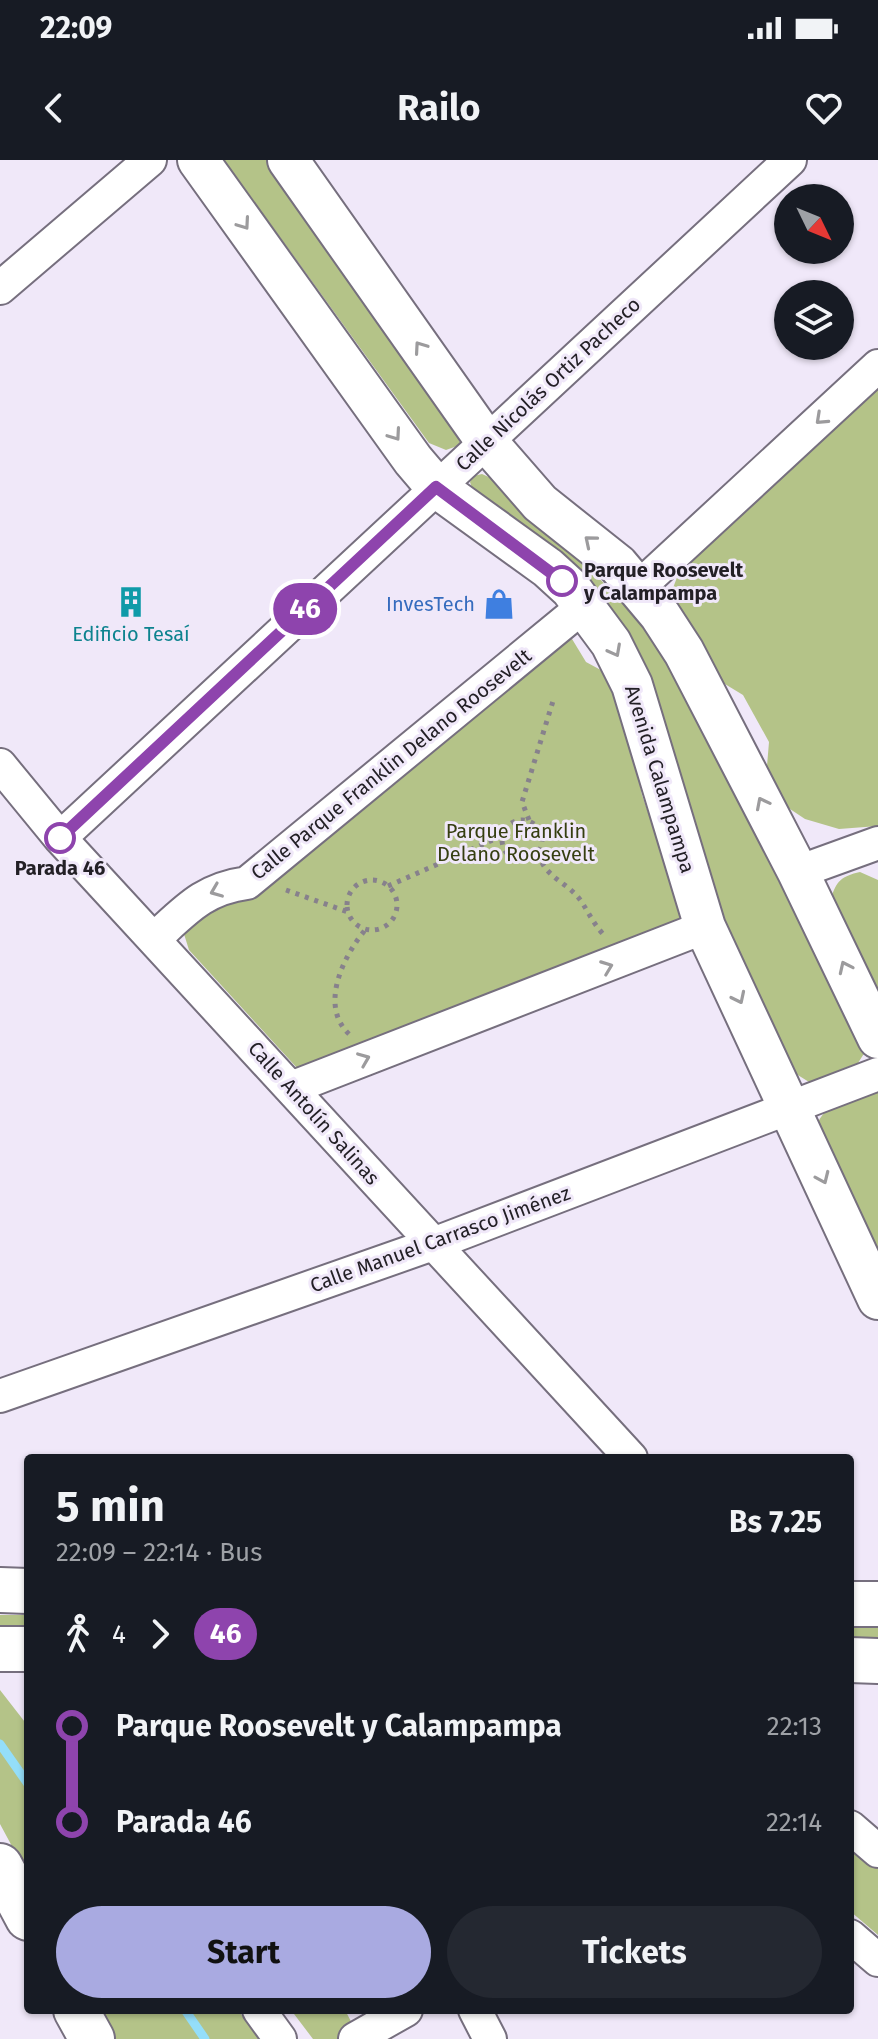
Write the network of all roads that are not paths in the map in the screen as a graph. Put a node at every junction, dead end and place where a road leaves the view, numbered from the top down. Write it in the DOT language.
graph roads {
  1 [pos="150,160"];
  2 [pos="198,160"];
  3 [pos="288,160"];
  4 [pos="790,160"];
  5 [pos="0,288"];
  6 [pos="878,366"];
  7 [pos="486,441"];
  8 [pos="436,487"];
  9 [pos="639,587"];
  10 [pos="585,605"];
  11 [pos="0,765"];
  12 [pos="60,838"];
  13 [pos="875,848"];
  14 [pos="798,872"];
  15 [pos="705,927"];
  16 [pos="154,939"];
  17 [pos="878,1038"];
  18 [pos="878,1074"];
  19 [pos="291,1088"];
  20 [pos="791,1107"];
  21 [pos="433,1244"];
  22 [pos="878,1299"];
  23 [pos="0,1396"];
  24 [pos="627,1454"];
  25 [pos="0,1590"];
  26 [pos="24,1591"];
  27 [pos="854,1604"];
  28 [pos="878,1604"];
  29 [pos="0,1649"];
  30 [pos="24,1649"];
  31 [pos="854,1660"];
  32 [pos="878,1661"];
  33 [pos="854,1830"];
  34 [pos="878,1851"];
  35 [pos="0,1866"];
  36 [pos="24,1911"];
  37 [pos="854,1939"];
  38 [pos="878,1960"];
  39 [pos="78,2014"];
  40 [pos="262,2014"];
  41 [pos="399,2014"];
  42 [pos="477,2014"];
  43 [pos="92,2039"];
  44 [pos="280,2039"];
  45 [pos="355,2039"];
  46 [pos="490,2039"];
  1 -- 5 [label="street"];
  2 -- 8 [label="street, Avenida Calampampa, one-way"];
  7 -- 3 [label="street, one-way"];
  4 -- 7 [label="street, Calle Nicolás Ortiz Pacheco"];
  6 -- 9 [label="street, one-way"];
  7 -- 8 [label="street, Calle Nicolás Ortiz Pacheco"];
  9 -- 7 [label="street, one-way"];
  8 -- 10 [label="street, Avenida Calampampa"];
  8 -- 12 [label="street, Calle Nicolás Ortiz Pacheco"];
  14 -- 9 [label="street, one-way"];
  10 -- 15 [label="street, Avenida Calampampa, one-way"];
  10 -- 16 [label="street, Calle Parque Franklin Delano Roosevelt, one-way"];
  11 -- 12 [label="street, Calle Antolín Salinas"];
  12 -- 16 [label="street, Calle Antolín Salinas"];
  13 -- 14 [label="street"];
  17 -- 14 [label="street, one-way"];
  19 -- 15 [label="street, one-way"];
  15 -- 20 [label="street, Avenida Calampampa, one-way"];
  16 -- 19 [label="street, Calle Antolín Salinas"];
  18 -- 20 [label="street, Calle Manuel Carrasco Jiménez"];
  19 -- 21 [label="street, Calle Antolín Salinas"];
  20 -- 21 [label="street, Calle Manuel Carrasco Jiménez"];
  20 -- 22 [label="street, Avenida Calampampa, one-way"];
  21 -- 23 [label="street, Calle Manuel Carrasco Jiménez"];
  21 -- 24 [label="street, Calle Antolín Salinas"];
  25 -- 26 [label="main road"];
  27 -- 28 [label="main road"];
  29 -- 30 [label="main road"];
  31 -- 32 [label="main road"];
  33 -- 34 [label="street"];
  35 -- 36 [label="main road"];
  37 -- 38 [label="street"];
  39 -- 43 [label="main road"];
  40 -- 44 [label="street"];
  41 -- 45 [label="street"];
  42 -- 46 [label="street"];
}
